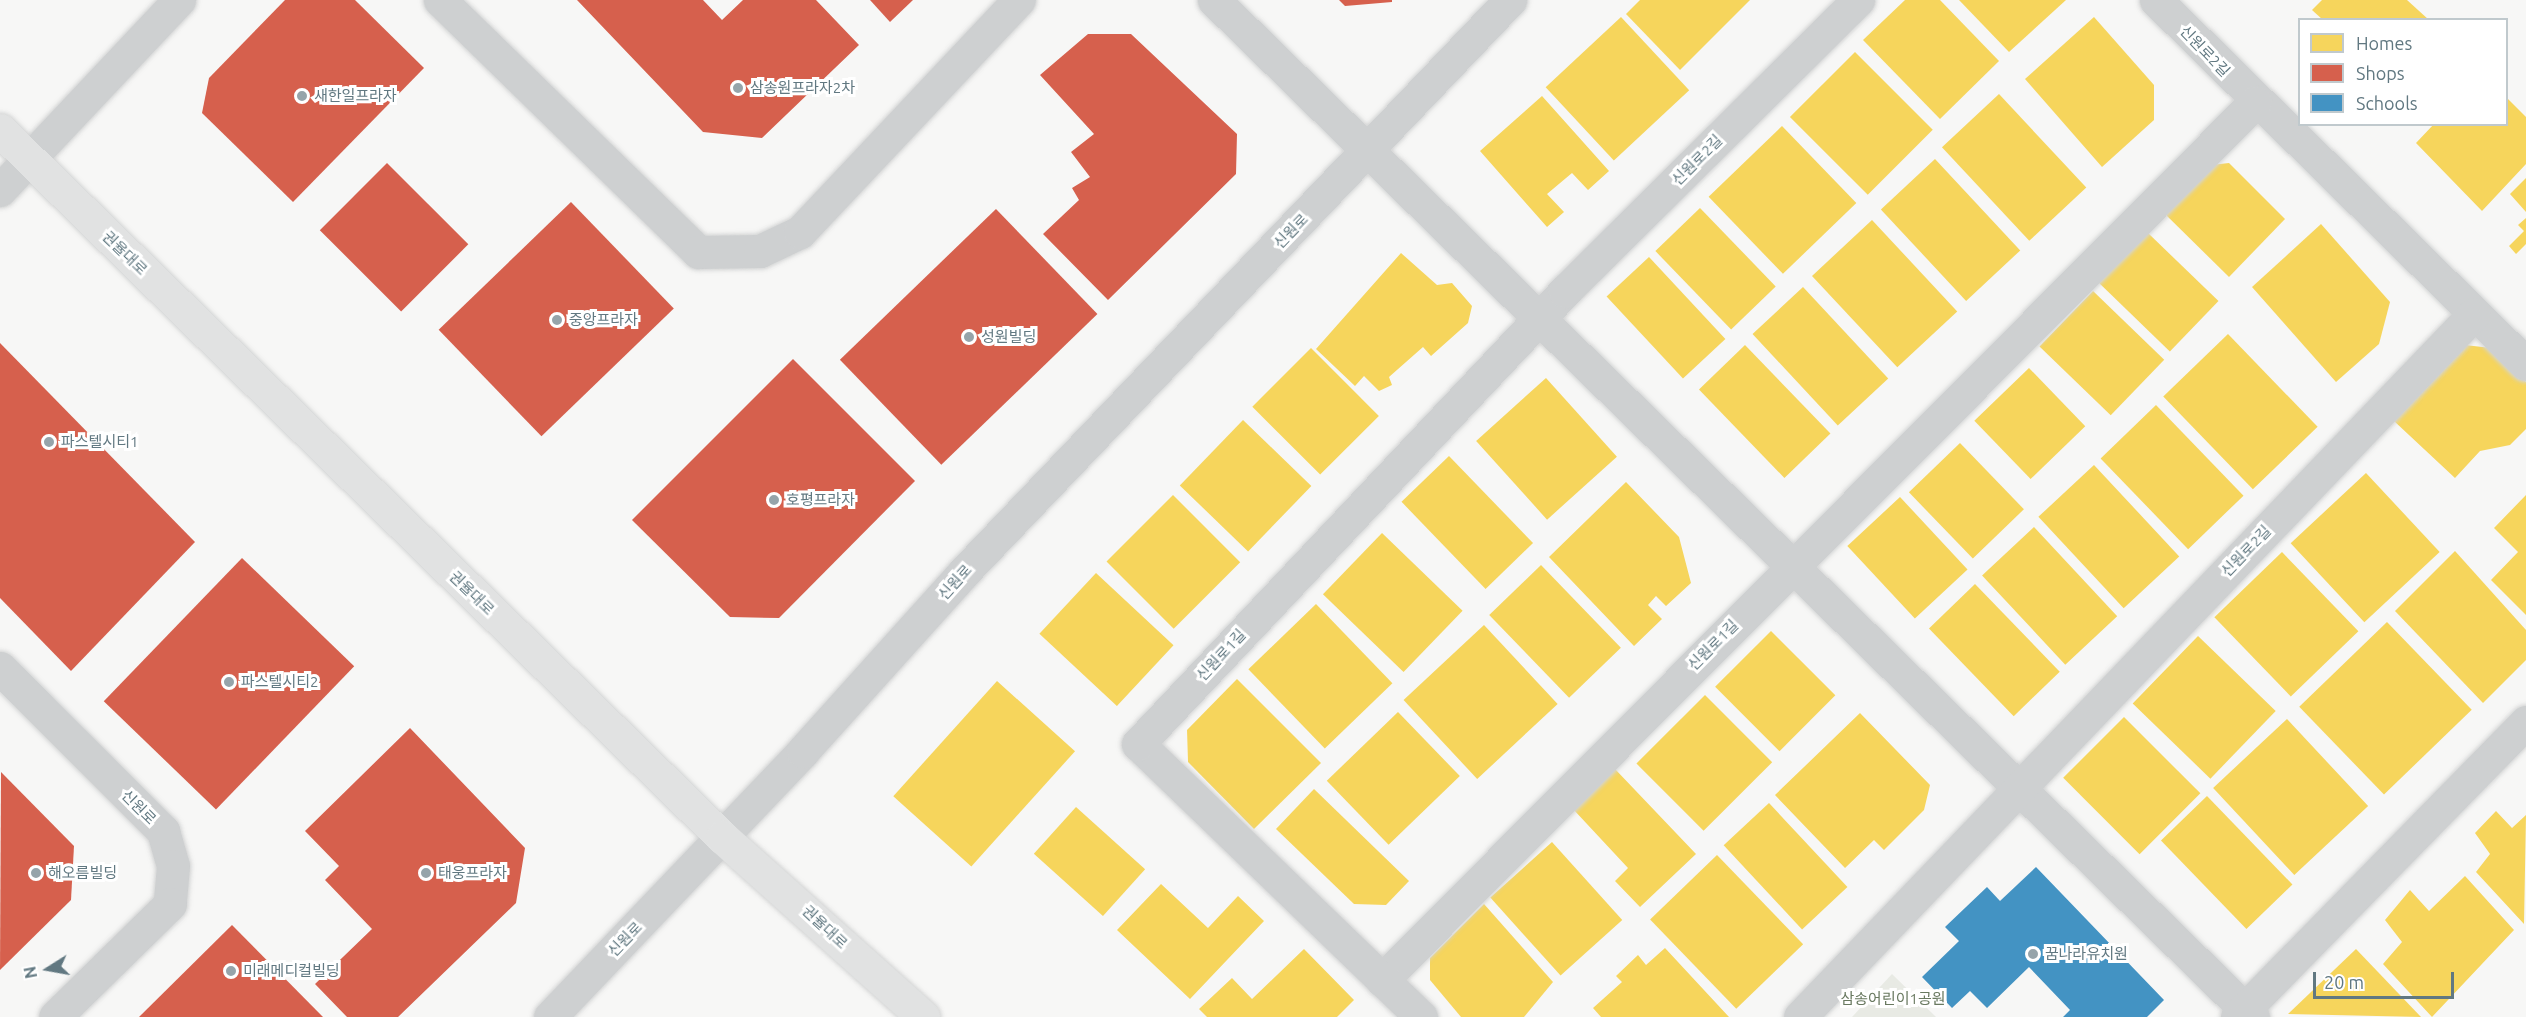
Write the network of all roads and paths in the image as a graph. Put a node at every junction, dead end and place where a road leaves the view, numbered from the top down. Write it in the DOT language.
graph roads {
  1 [pos="179,0"];
  2 [pos="440,0"];
  3 [pos="1019,0"];
  4 [pos="1214,0"];
  5 [pos="1510,0"];
  6 [pos="1858,0"];
  7 [pos="2156,0"];
  8 [pos="2255,102"];
  9 [pos="0,130"];
  10 [pos="1366,153"];
  11 [pos="30,159"];
  12 [pos="0,190"];
  13 [pos="2474,314"];
  14 [pos="1538,320"];
  15 [pos="2526,364"];
  16 [pos="1790,567"];
  17 [pos="0,668"];
  18 [pos="2526,722"];
  19 [pos="2018,788"];
  20 [pos="722,837"];
  21 [pos="1382,980"];
  22 [pos="2245,1015"];
  23 [pos="55,1017"];
  24 [pos="550,1017"];
  25 [pos="923,1017"];
  26 [pos="1420,1017"];
  27 [pos="1800,1017"];
  1 -- 11 [label="street"];
  2 -- 3 [label="street"];
  4 -- 10 [label="street"];
  5 -- 10 [label="street, 신원로"];
  6 -- 14 [label="street, 신원로2길"];
  7 -- 8 [label="street, 신원로2길"];
  8 -- 13 [label="street, 신원로2길"];
  8 -- 16 [label="street"];
  9 -- 11 [label="main road, 권율대로"];
  10 -- 14 [label="street"];
  10 -- 20 [label="street, 신원로"];
  11 -- 12 [label="street"];
  11 -- 20 [label="main road, 권율대로"];
  13 -- 15 [label="street, 신원로2길"];
  13 -- 19 [label="street, 신원로2길"];
  14 -- 16 [label="street"];
  14 -- 21 [label="street, 신원로1길"];
  16 -- 19 [label="street"];
  16 -- 21 [label="street, 신원로1길"];
  17 -- 23 [label="street, 신원로"];
  18 -- 22 [label="street"];
  19 -- 22 [label="street"];
  19 -- 27 [label="street"];
  20 -- 24 [label="street, 신원로"];
  20 -- 25 [label="main road, 권율대로"];
  21 -- 26 [label="street, 신원로1길"];
}
